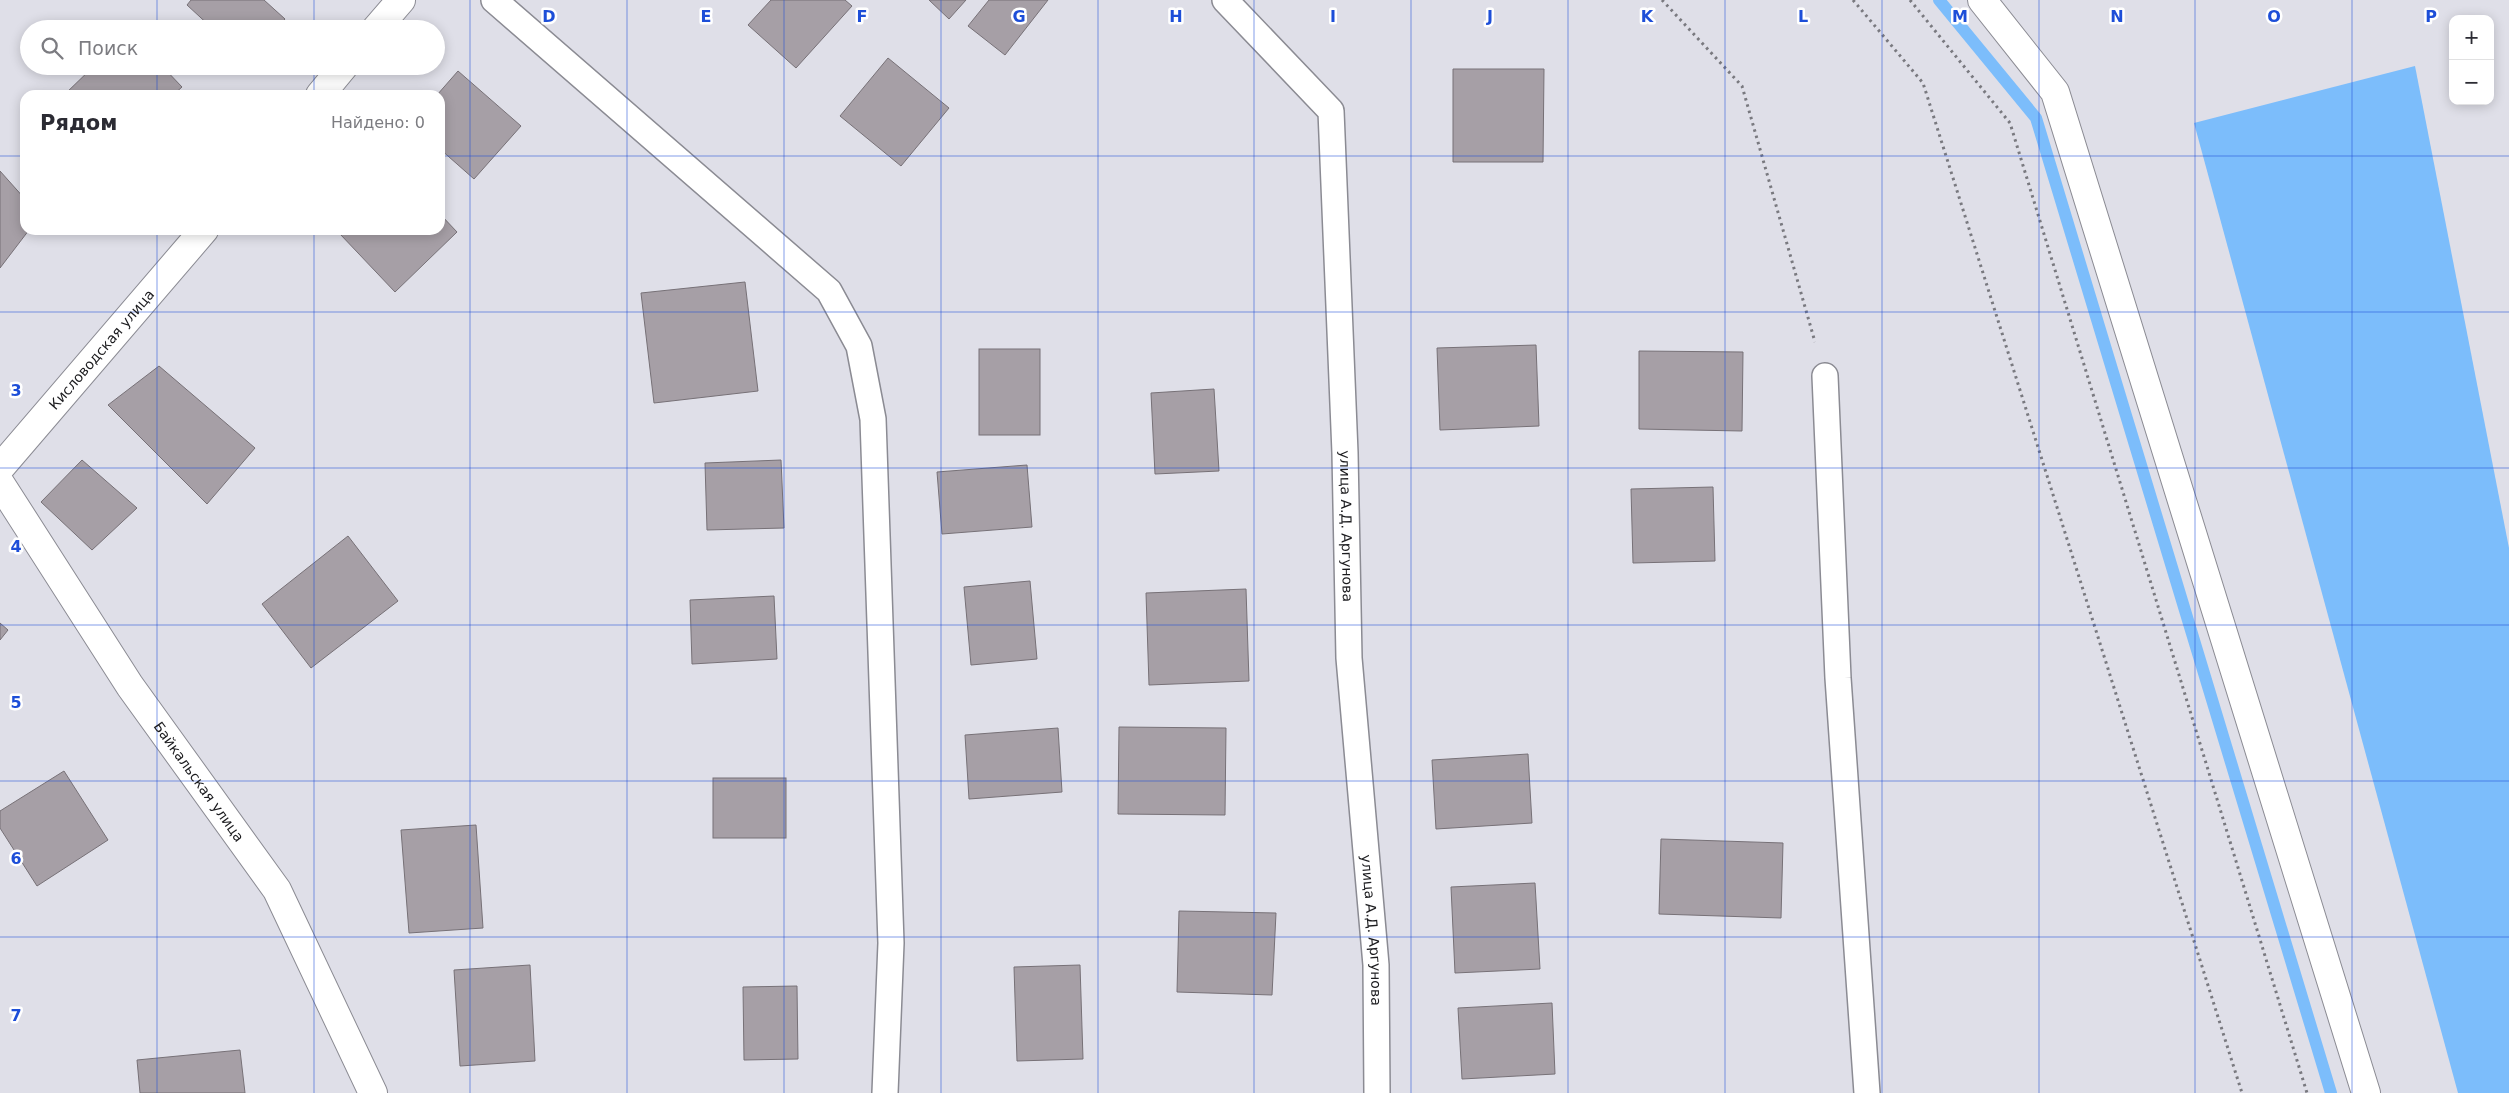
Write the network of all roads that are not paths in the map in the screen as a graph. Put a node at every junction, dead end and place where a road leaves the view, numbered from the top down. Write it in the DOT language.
graph roads {
  1 [pos="401,0"];
  2 [pos="494,0"];
  3 [pos="1226,0"];
  4 [pos="1982,0"];
  5 [pos="384,20"];
  6 [pos="337,75"];
  7 [pos="324,90"];
  8 [pos="200,235"];
  9 [pos="1825,376"];
  10 [pos="0,468"];
  11 [pos="0,483"];
  12 [pos="373,1093"];
  13 [pos="885,1093"];
  14 [pos="1377,1093"];
  15 [pos="1867,1093"];
  16 [pos="2366,1093"];
  1 -- 5 [label="street"];
  2 -- 13 [label="lane"];
  3 -- 14 [label="lane, улица А.Д. Аргунова"];
  4 -- 16 [label="street"];
  6 -- 7 [label="street"];
  8 -- 10 [label="street, Кисловодская улица"];
  9 -- 15 [label="lane"];
  11 -- 12 [label="street, Байкальская улица"];
}
